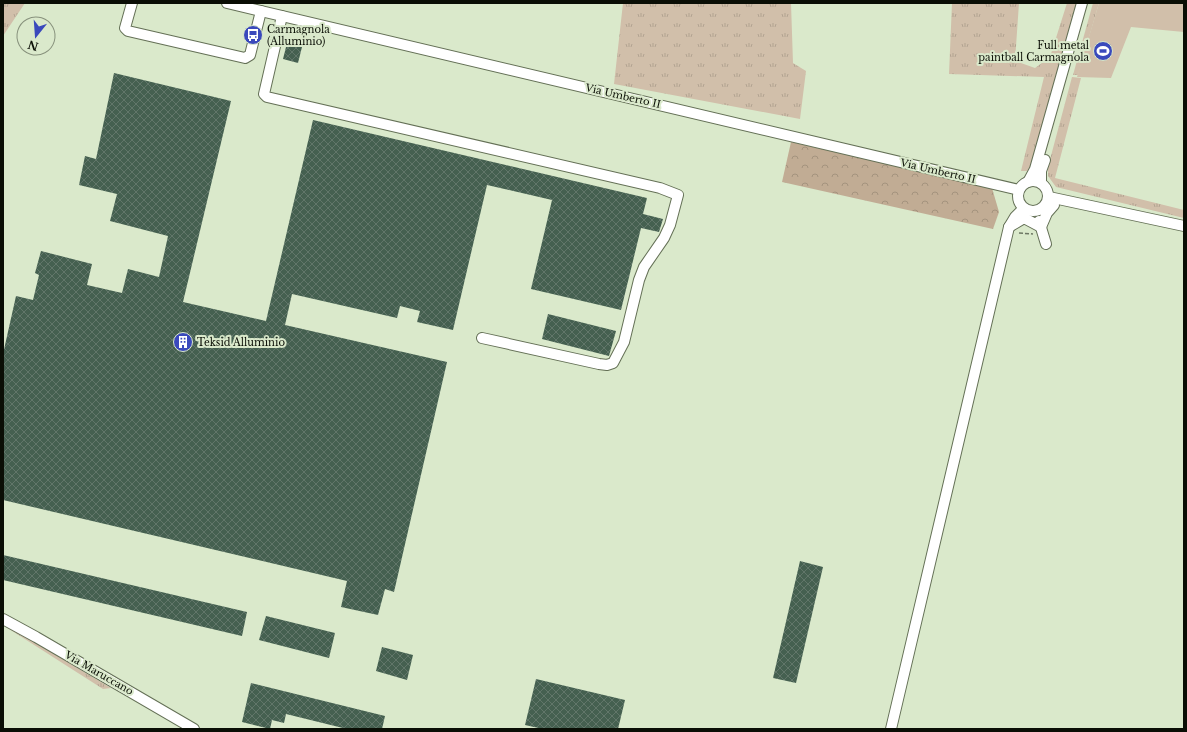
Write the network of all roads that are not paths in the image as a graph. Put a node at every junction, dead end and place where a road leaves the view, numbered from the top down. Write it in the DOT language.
graph roads {
  1 [pos="132,3"];
  2 [pos="227,3"];
  3 [pos="1082,3"];
  4 [pos="1089,3"];
  5 [pos="243,5"];
  6 [pos="261,11"];
  7 [pos="282,16"];
  8 [pos="1028,182"];
  9 [pos="1041,183"];
  10 [pos="1019,190"];
  11 [pos="1049,197"];
  12 [pos="1059,199"];
  13 [pos="1023,209"];
  14 [pos="1036,212"];
  15 [pos="1184,226"];
  16 [pos="1042,229"];
  17 [pos="1012,230"];
  18 [pos="1046,244"];
  19 [pos="482,338"];
  20 [pos="3,619"];
  21 [pos="194,729"];
  22 [pos="891,729"];
  1 -- 6 [label="street"];
  2 -- 5 [label="street, Via Umberto II"];
  3 -- 8 [label="street"];
  4 -- 9 [label="street"];
  5 -- 6 [label="street, Via Umberto II"];
  6 -- 7 [label="street, Via Umberto II"];
  7 -- 10 [label="street, Via Umberto II"];
  7 -- 19 [label="street"];
  8 -- 9 [label="street"];
  8 -- 10 [label="street"];
  9 -- 11 [label="street"];
  10 -- 13 [label="street"];
  11 -- 12 [label="street"];
  11 -- 14 [label="street"];
  12 -- 15 [label="street"];
  12 -- 16 [label="street"];
  13 -- 14 [label="street"];
  13 -- 17 [label="street"];
  14 -- 16 [label="street"];
  16 -- 17 [label="street"];
  16 -- 18 [label="street"];
  17 -- 22 [label="street"];
  20 -- 21 [label="street, Via Maruccano"];
}
